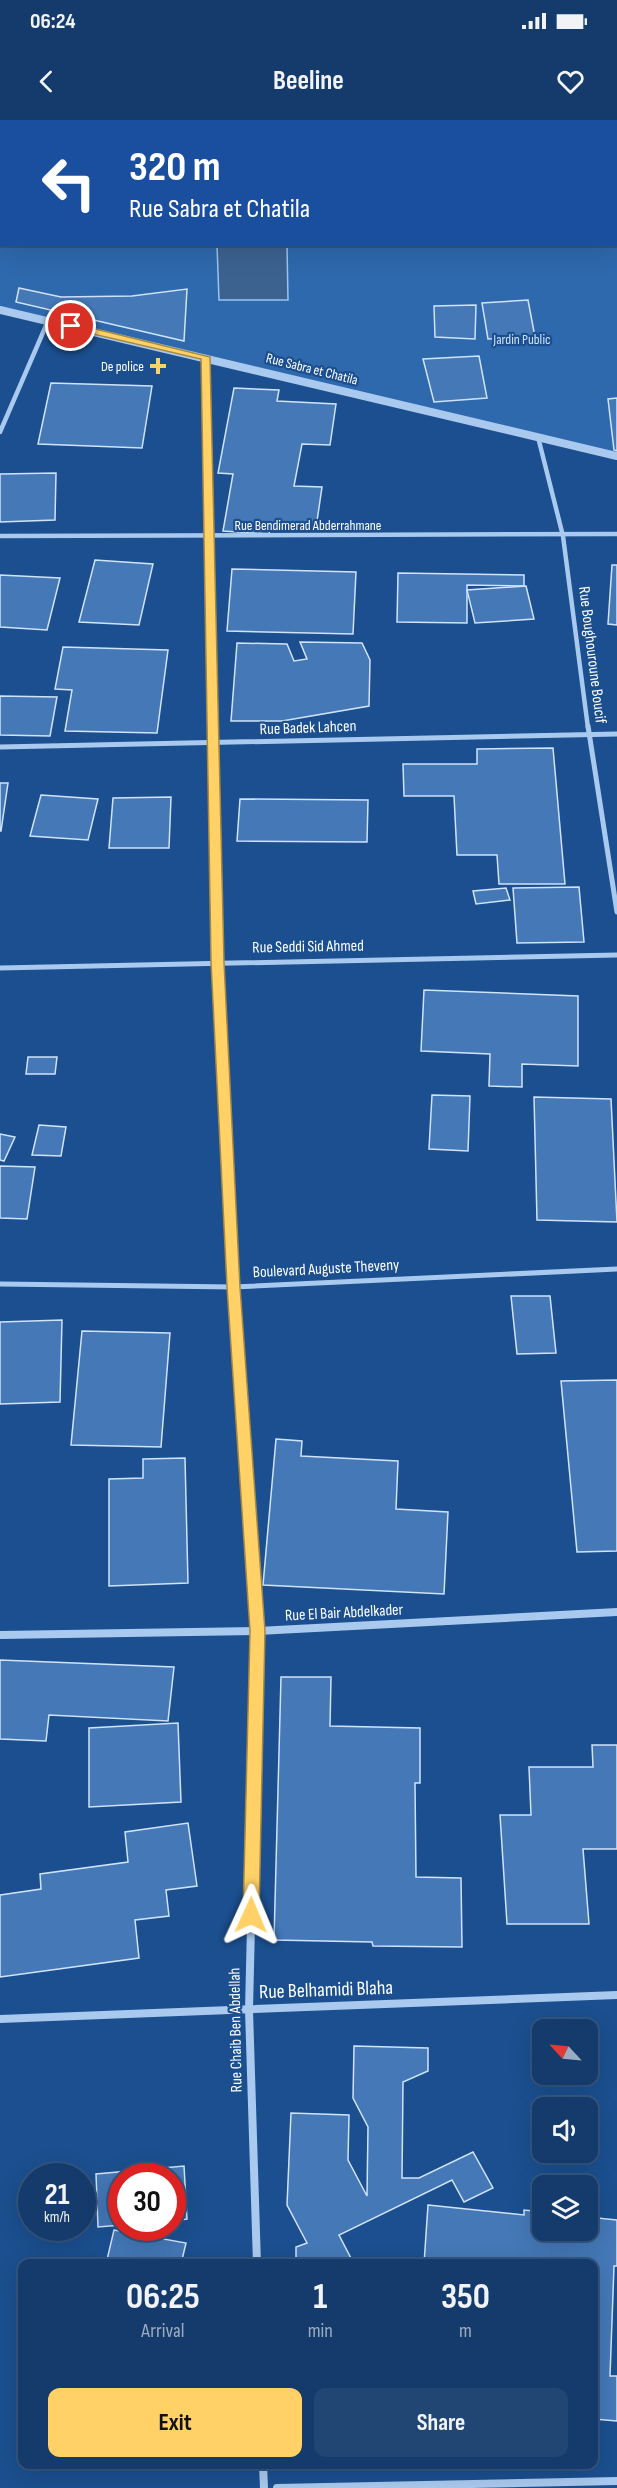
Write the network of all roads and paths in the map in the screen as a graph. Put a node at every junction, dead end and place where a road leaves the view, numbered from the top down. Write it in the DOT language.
graph roads {
  1 [pos="0,310"];
  2 [pos="48,321"];
  3 [pos="206,357"];
  4 [pos="0,432"];
  5 [pos="538,437"];
  6 [pos="617,456"];
  7 [pos="617,534"];
  8 [pos="0,536"];
  9 [pos="563,536"];
  10 [pos="210,538"];
  11 [pos="589,734"];
  12 [pos="617,734"];
  13 [pos="212,744"];
  14 [pos="0,747"];
  15 [pos="617,912"];
  16 [pos="617,955"];
  17 [pos="218,962"];
  18 [pos="0,968"];
  19 [pos="617,1269"];
  20 [pos="0,1284"];
  21 [pos="234,1287"];
  22 [pos="617,1611"];
  23 [pos="258,1631"];
  24 [pos="0,1635"];
  25 [pos="617,1995"];
  26 [pos="249,2010"];
  27 [pos="0,2019"];
  28 [pos="257,2259"];
  29 [pos="263,2469"];
  30 [pos="617,2481"];
  31 [pos="264,2488"];
  32 [pos="277,2488"];
  1 -- 2 [label="street, Rue Sabra et Chatila"];
  2 -- 3 [label="street, Rue Sabra et Chatila"];
  2 -- 4 [label="street"];
  3 -- 5 [label="street, Rue Sabra et Chatila"];
  3 -- 10 [label="street, Rue Chaib Ben Abdellah"];
  5 -- 6 [label="street, Rue Sabra et Chatila"];
  5 -- 9 [label="street, Rue Boughouroune Boucif"];
  7 -- 9 [label="street, Rue Bendimerad Abderrahmane"];
  8 -- 10 [label="street, Rue Bendimerad Abderrahmane"];
  9 -- 10 [label="street, Rue Bendimerad Abderrahmane"];
  9 -- 11 [label="street, Rue Boughouroune Boucif"];
  10 -- 13 [label="street, Rue Chaib Ben Abdellah"];
  11 -- 12 [label="street, Rue Badek Lahcen"];
  11 -- 13 [label="street, Rue Badek Lahcen"];
  11 -- 15 [label="street, Rue Boughouroune Boucif"];
  13 -- 14 [label="street, Rue Badek Lahcen"];
  13 -- 17 [label="street, Rue Chaib Ben Abdellah"];
  16 -- 17 [label="street, Rue Seddi Sid Ahmed"];
  17 -- 18 [label="street, Rue Seddi Sid Ahmed"];
  17 -- 21 [label="street, Rue Chaib Ben Abdellah"];
  19 -- 21 [label="street, Boulevard Auguste Theveny"];
  20 -- 21 [label="street, Boulevard Auguste Theveny"];
  21 -- 23 [label="street, Rue Chaib Ben Abdellah"];
  22 -- 23 [label="street, Rue El Bair Abdelkader"];
  23 -- 24 [label="street, Rue El Bair Abdelkader"];
  23 -- 26 [label="street, Rue Chaib Ben Abdellah"];
  25 -- 26 [label="street, Rue Belhamidi Blaha"];
  26 -- 27 [label="street, Rue Belhamidi Blaha"];
  26 -- 28 [label="street, Rue Chaib Ben Abdellah"];
  29 -- 31 [label="street"];
  30 -- 32 [label="street"];
}
